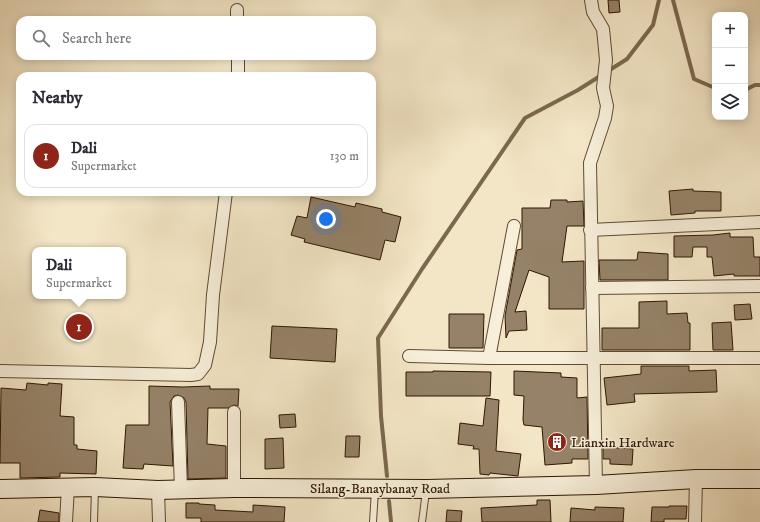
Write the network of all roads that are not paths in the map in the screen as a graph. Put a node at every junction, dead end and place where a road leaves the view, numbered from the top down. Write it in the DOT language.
graph roads {
  1 [pos="591,0"];
  2 [pos="238,60"];
  3 [pos="238,72"];
  4 [pos="225,196"];
  5 [pos="760,222"];
  6 [pos="514,226"];
  7 [pos="590,230"];
  8 [pos="760,286"];
  9 [pos="592,288"];
  10 [pos="408,356"];
  11 [pos="489,358"];
  12 [pos="594,358"];
  13 [pos="760,358"];
  14 [pos="0,371"];
  15 [pos="178,402"];
  16 [pos="234,412"];
  17 [pos="696,479"];
  18 [pos="760,479"];
  19 [pos="596,485"];
  20 [pos="68,487"];
  21 [pos="95,487"];
  22 [pos="234,488"];
  23 [pos="375,488"];
  24 [pos="0,489"];
  25 [pos="427,489"];
  26 [pos="158,490"];
  27 [pos="181,490"];
  28 [pos="66,522"];
  29 [pos="94,522"];
  30 [pos="159,522"];
  31 [pos="373,522"];
  32 [pos="422,522"];
  33 [pos="695,522"];
  1 -- 7 [label="street"];
  2 -- 3 [label="street"];
  4 -- 14 [label="street"];
  5 -- 7 [label="street"];
  6 -- 11 [label="street"];
  7 -- 9 [label="street"];
  8 -- 9 [label="street"];
  9 -- 12 [label="street"];
  10 -- 11 [label="street"];
  11 -- 12 [label="street"];
  12 -- 13 [label="street"];
  12 -- 19 [label="street"];
  15 -- 27 [label="street"];
  16 -- 22 [label="street"];
  17 -- 18 [label="main road, Silang-Banaybanay Road"];
  17 -- 19 [label="main road, Silang-Banaybanay Road"];
  17 -- 33 [label="street"];
  19 -- 25 [label="main road, Silang-Banaybanay Road"];
  20 -- 21 [label="main road, Silang-Banaybanay Road"];
  20 -- 24 [label="main road, Silang-Banaybanay Road"];
  20 -- 28 [label="street"];
  21 -- 26 [label="main road, Silang-Banaybanay Road"];
  21 -- 29 [label="lane"];
  22 -- 23 [label="main road, Silang-Banaybanay Road"];
  22 -- 27 [label="main road, Silang-Banaybanay Road"];
  23 -- 25 [label="main road, Silang-Banaybanay Road"];
  23 -- 31 [label="lane"];
  25 -- 32 [label="lane"];
  26 -- 27 [label="main road, Silang-Banaybanay Road"];
  26 -- 30 [label="street"];
}
